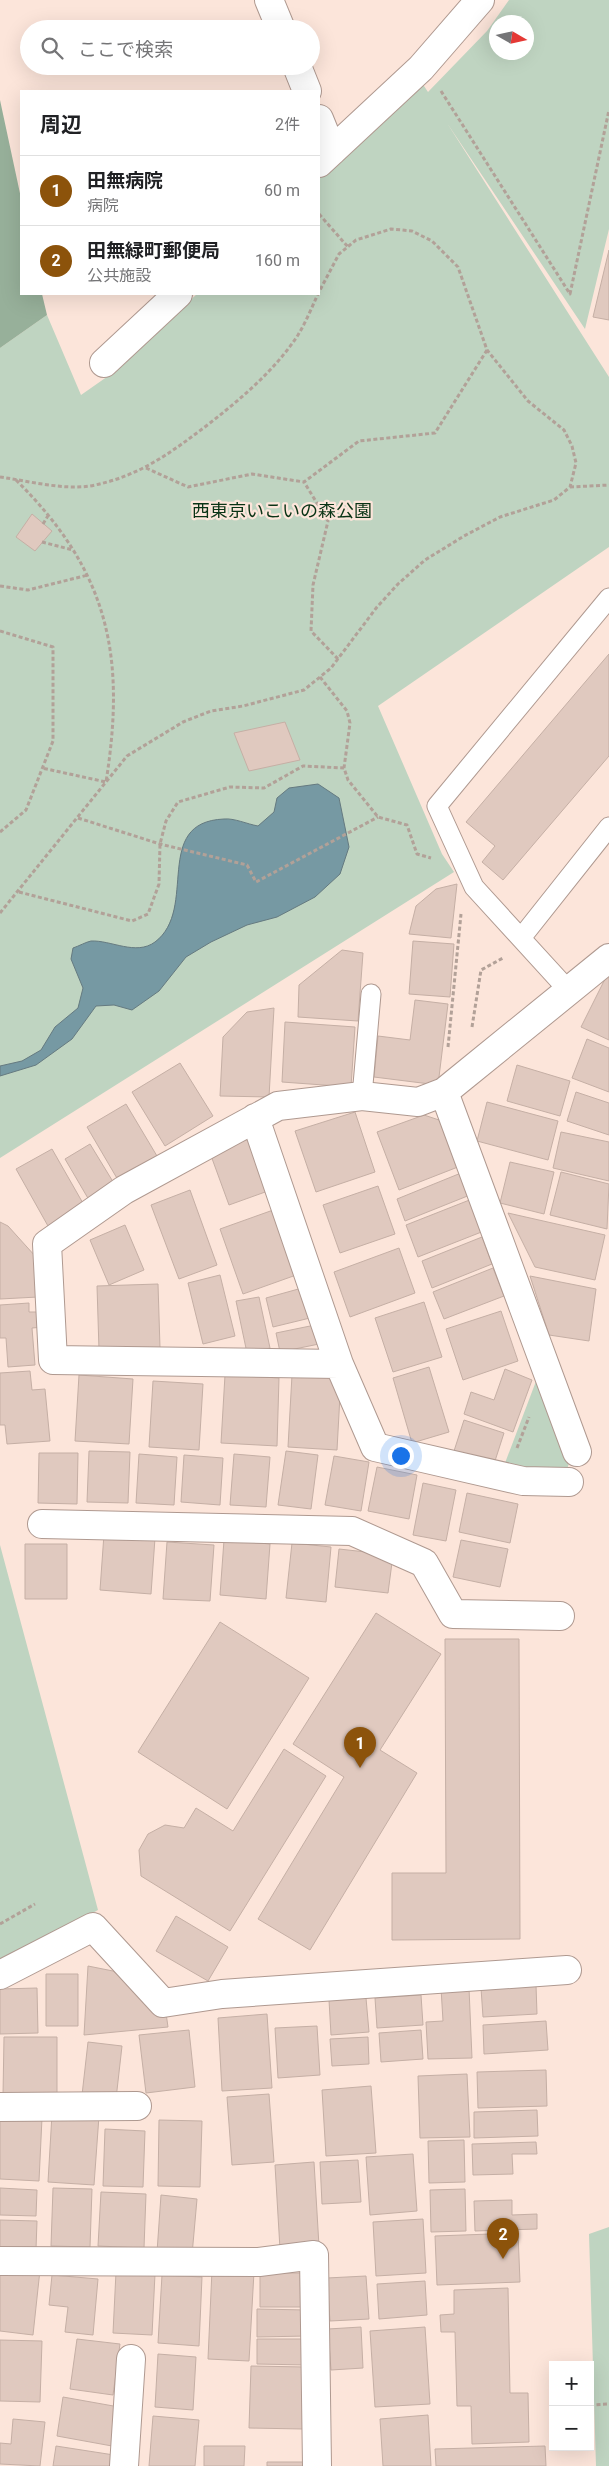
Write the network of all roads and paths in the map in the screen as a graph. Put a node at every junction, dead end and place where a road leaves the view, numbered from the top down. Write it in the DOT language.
graph roads {
  1 [pos="269,0"];
  2 [pos="480,0"];
  3 [pos="277,20"];
  4 [pos="300,75"];
  5 [pos="437,84"];
  6 [pos="307,90"];
  7 [pos="609,110"];
  8 [pos="320,126"];
  9 [pos="325,157"];
  10 [pos="320,215"];
  11 [pos="348,247"];
  12 [pos="320,289"];
  13 [pos="177,295"];
  14 [pos="317,295"];
  15 [pos="487,350"];
  16 [pos="104,363"];
  17 [pos="146,468"];
  18 [pos="0,477"];
  19 [pos="16,479"];
  20 [pos="304,482"];
  21 [pos="609,485"];
  22 [pos="570,487"];
  23 [pos="49,514"];
  24 [pos="43,524"];
  25 [pos="42,542"];
  26 [pos="73,550"];
  27 [pos="88,575"];
  28 [pos="0,586"];
  29 [pos="609,598"];
  30 [pos="0,632"];
  31 [pos="338,659"];
  32 [pos="320,677"];
  33 [pos="42,768"];
  34 [pos="344,768"];
  35 [pos="106,782"];
  36 [pos="378,817"];
  37 [pos="78,818"];
  38 [pos="609,826"];
  39 [pos="0,832"];
  40 [pos="160,844"];
  41 [pos="438,856"];
  42 [pos="466,868"];
  43 [pos="19,892"];
  44 [pos="0,913"];
  45 [pos="524,942"];
  46 [pos="609,958"];
  47 [pos="569,991"];
  48 [pos="371,994"];
  49 [pos="474,1068"];
  50 [pos="444,1092"];
  51 [pos="362,1096"];
  52 [pos="255,1118"];
  53 [pos="339,1364"];
  54 [pos="547,1371"];
  55 [pos="577,1452"];
  56 [pos="506,1477"];
  57 [pos="568,1482"];
  58 [pos="42,1524"];
  59 [pos="560,1616"];
  60 [pos="35,1904"];
  61 [pos="0,1924"];
  62 [pos="568,1970"];
  63 [pos="0,1975"];
  64 [pos="137,2106"];
  65 [pos="0,2107"];
  66 [pos="0,2260"];
  67 [pos="132,2359"];
  68 [pos="609,2404"];
  69 [pos="594,2405"];
  70 [pos="124,2466"];
  71 [pos="317,2466"];
  1 -- 3 [label="street"];
  2 -- 9 [label="street"];
  4 -- 6 [label="street"];
  5 -- 7 [label="path"];
  8 -- 9 [label="street"];
  10 -- 11 [label="path"];
  11 -- 12 [label="path"];
  11 -- 15 [label="path"];
  13 -- 16 [label="street"];
  14 -- 17 [label="path"];
  15 -- 20 [label="path"];
  15 -- 22 [label="path"];
  17 -- 19 [label="path"];
  17 -- 20 [label="path"];
  18 -- 19 [label="path"];
  19 -- 23 [label="path"];
  20 -- 31 [label="path"];
  21 -- 22 [label="path"];
  22 -- 31 [label="path"];
  23 -- 24 [label="path"];
  23 -- 26 [label="path"];
  25 -- 26 [label="path"];
  26 -- 27 [label="path"];
  27 -- 28 [label="path"];
  27 -- 35 [label="path"];
  29 -- 42 [label="lane"];
  30 -- 33 [label="path"];
  31 -- 32 [label="path"];
  32 -- 34 [label="path"];
  32 -- 35 [label="path"];
  33 -- 35 [label="path"];
  33 -- 39 [label="path"];
  34 -- 36 [label="path"];
  34 -- 40 [label="path"];
  35 -- 37 [label="path"];
  36 -- 40 [label="path"];
  36 -- 41 [label="path"];
  37 -- 40 [label="path"];
  37 -- 43 [label="path"];
  38 -- 45 [label="lane"];
  40 -- 43 [label="path"];
  42 -- 45 [label="lane"];
  42 -- 50 [label="path"];
  43 -- 44 [label="path"];
  45 -- 47 [label="lane"];
  45 -- 49 [label="path"];
  46 -- 47 [label="street"];
  47 -- 49 [label="street"];
  48 -- 51 [label="lane"];
  49 -- 50 [label="street"];
  50 -- 51 [label="street"];
  50 -- 54 [label="street"];
  51 -- 52 [label="street"];
  52 -- 53 [label="street"];
  52 -- 53 [label="street"];
  53 -- 56 [label="street"];
  54 -- 55 [label="street"];
  54 -- 56 [label="path"];
  56 -- 57 [label="street"];
  58 -- 59 [label="street"];
  60 -- 61 [label="path"];
  62 -- 63 [label="street"];
  64 -- 65 [label="street"];
  66 -- 71 [label="street"];
  67 -- 70 [label="street"];
  68 -- 69 [label="path"];
}
